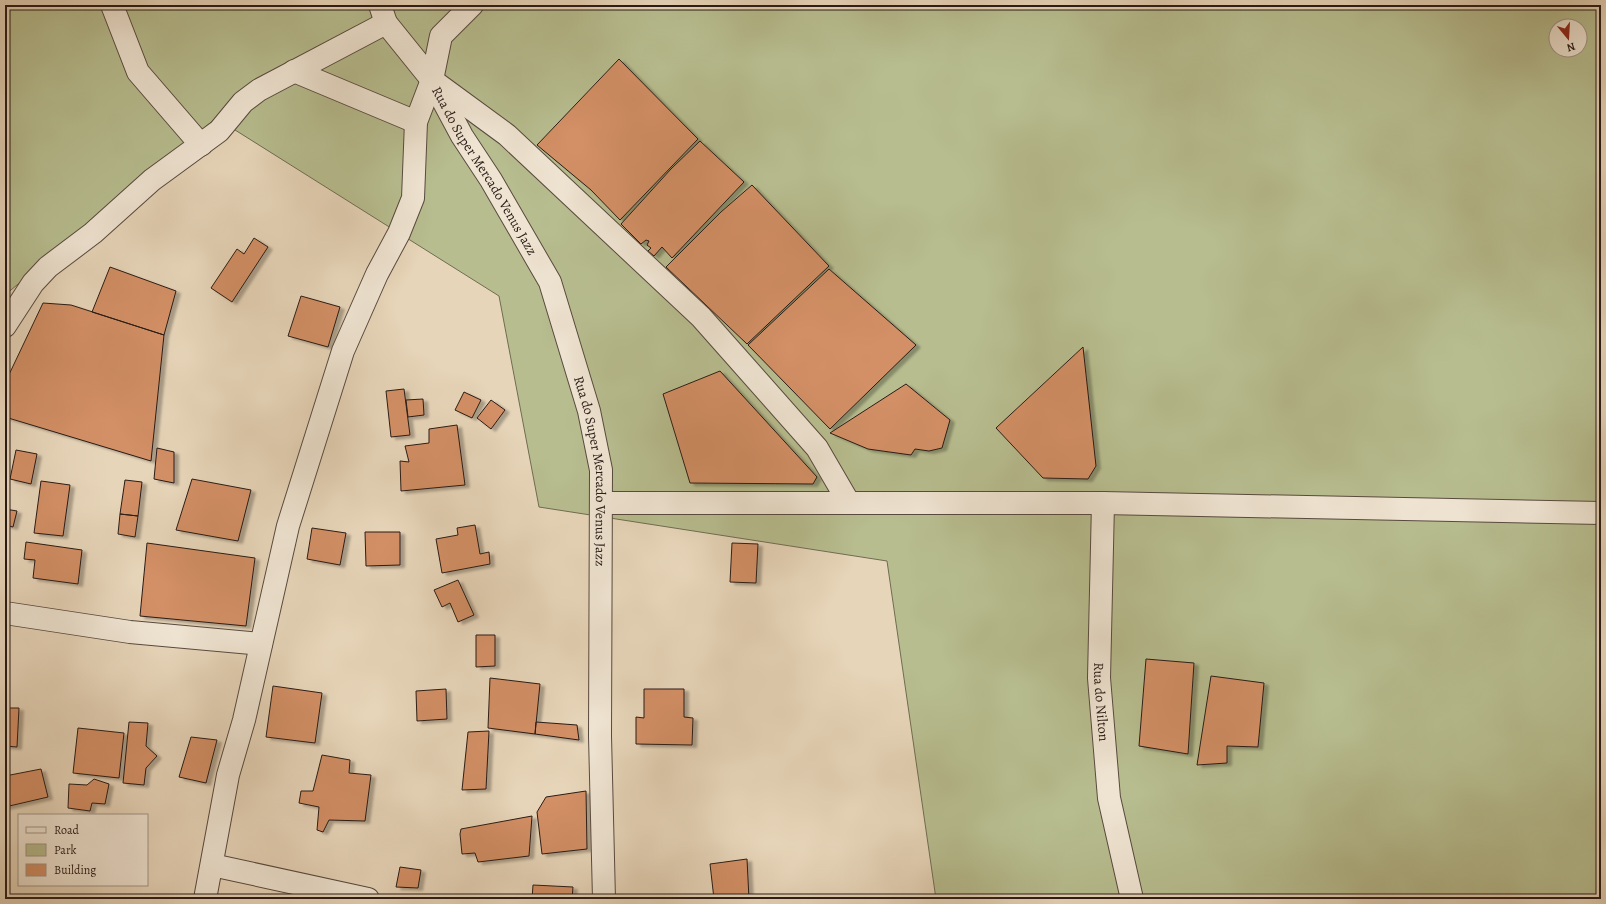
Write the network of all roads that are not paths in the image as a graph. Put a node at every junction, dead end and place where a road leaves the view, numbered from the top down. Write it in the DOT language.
graph roads {
  1 [pos="112,5"];
  2 [pos="472,5"];
  3 [pos="383,14"];
  4 [pos="294,71"];
  5 [pos="432,80"];
  6 [pos="416,122"];
  7 [pos="201,145"];
  8 [pos="5,326"];
  9 [pos="1103,502"];
  10 [pos="601,503"];
  11 [pos="849,503"];
  12 [pos="1601,513"];
  13 [pos="5,613"];
  14 [pos="261,644"];
  15 [pos="212,865"];
  16 [pos="205,899"];
  17 [pos="368,899"];
  18 [pos="604,899"];
  19 [pos="1132,899"];
  1 -- 7 [label="street"];
  2 -- 5 [label="street"];
  3 -- 4 [label="street"];
  3 -- 5 [label="street"];
  4 -- 6 [label="street"];
  4 -- 7 [label="street"];
  5 -- 6 [label="street"];
  5 -- 10 [label="street, Rua do Super Mercado Venus Jazz"];
  5 -- 11 [label="street"];
  6 -- 14 [label="street"];
  7 -- 8 [label="street"];
  9 -- 11 [label="street"];
  9 -- 12 [label="street"];
  9 -- 19 [label="street, Rua do Nilton"];
  10 -- 11 [label="street"];
  10 -- 18 [label="street, Rua do Super Mercado Venus Jazz"];
  13 -- 14 [label="street"];
  14 -- 15 [label="street"];
  15 -- 16 [label="street"];
  15 -- 17 [label="street"];
}
